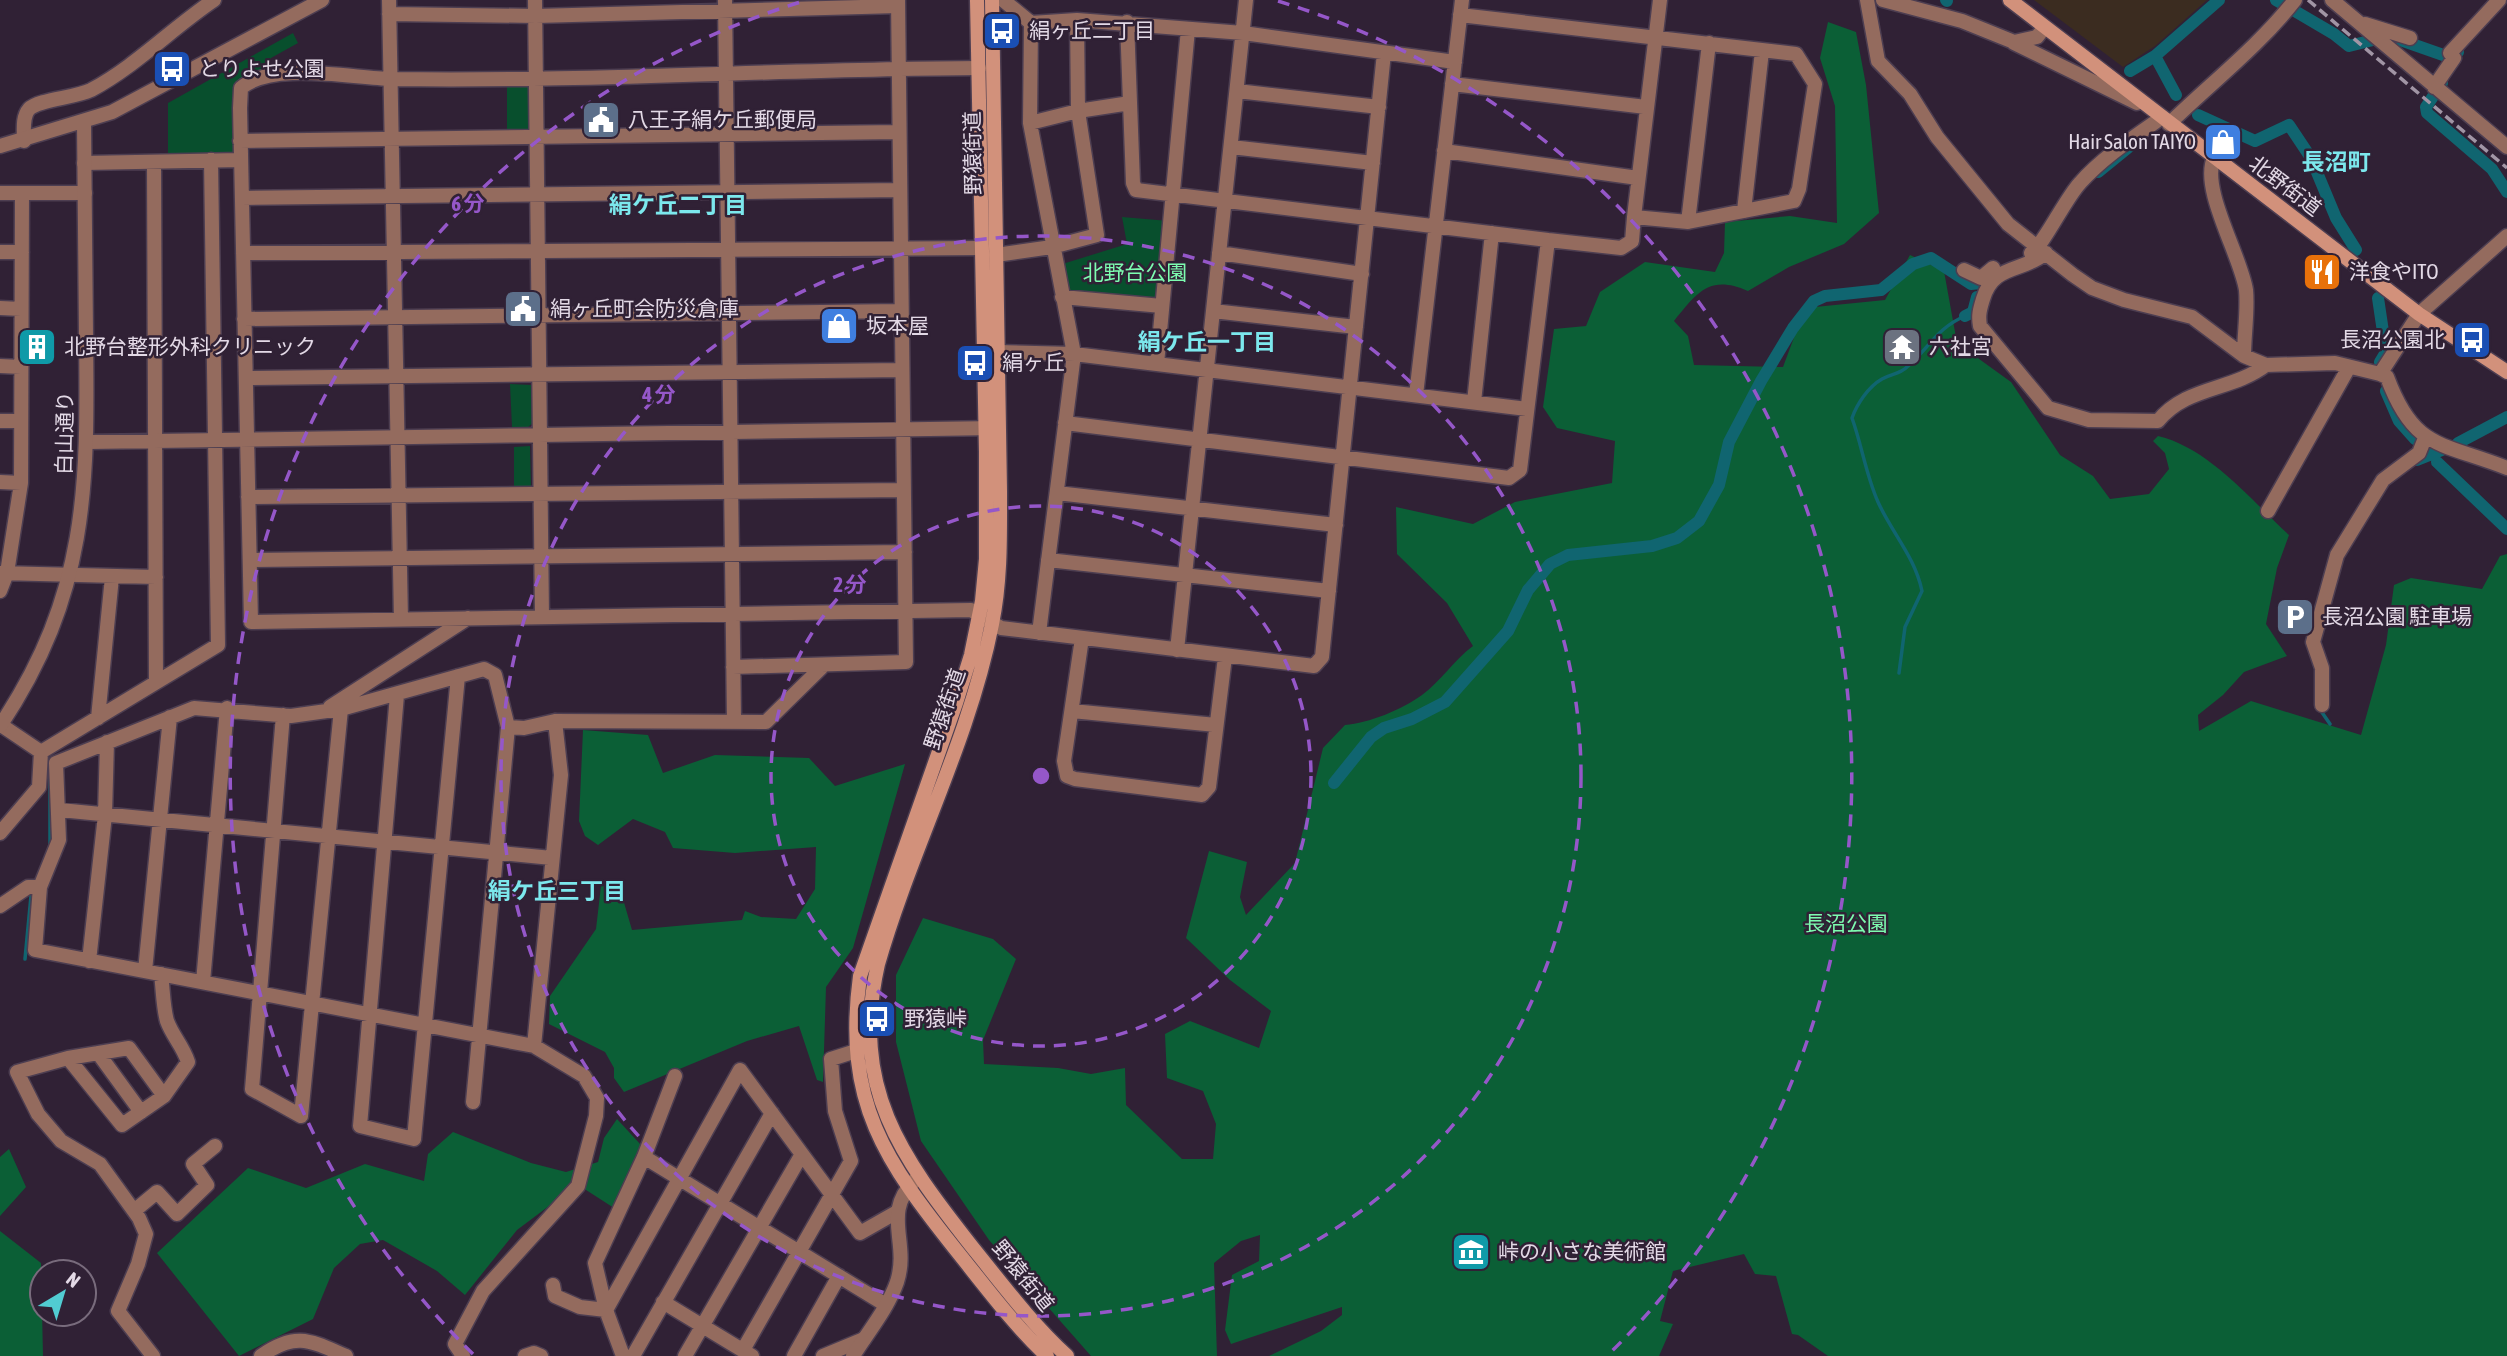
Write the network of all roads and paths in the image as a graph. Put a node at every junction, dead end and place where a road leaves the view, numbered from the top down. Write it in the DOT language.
graph roads {
  1 [pos="214,0"];
  2 [pos="322,0"];
  3 [pos="536,0"];
  4 [pos="977,0"];
  5 [pos="992,0"];
  6 [pos="1003,0"];
  7 [pos="1246,0"];
  8 [pos="1462,0"];
  9 [pos="1660,0"];
  10 [pos="1867,0"];
  11 [pos="1884,0"];
  12 [pos="2010,0"];
  13 [pos="2295,0"];
  14 [pos="2332,0"];
  15 [pos="2500,0"];
  16 [pos="898,3"];
  17 [pos="725,6"];
  18 [pos="389,7"];
  19 [pos="1460,15"];
  20 [pos="536,16"];
  21 [pos="1077,20"];
  22 [pos="2356,21"];
  23 [pos="1127,22"];
  24 [pos="1031,23"];
  25 [pos="2044,28"];
  26 [pos="1188,29"];
  27 [pos="1243,33"];
  28 [pos="1655,37"];
  29 [pos="2410,38"];
  30 [pos="2014,42"];
  31 [pos="1709,43"];
  32 [pos="1762,51"];
  33 [pos="1384,53"];
  34 [pos="1455,62"];
  35 [pos="898,68"];
  36 [pos="979,68"];
  37 [pos="727,73"];
  38 [pos="536,77"];
  39 [pos="390,79"];
  40 [pos="1452,84"];
  41 [pos="2434,87"];
  42 [pos="1237,91"];
  43 [pos="1130,103"];
  44 [pos="1379,107"];
  45 [pos="1646,107"];
  46 [pos="2148,109"];
  47 [pos="1078,111"];
  48 [pos="2165,121"];
  49 [pos="84,123"];
  50 [pos="1030,123"];
  51 [pos="899,132"];
  52 [pos="727,134"];
  53 [pos="537,137"];
  54 [pos="392,139"];
  55 [pos="24,141"];
  56 [pos="240,141"];
  57 [pos="0,146"];
  58 [pos="1231,147"];
  59 [pos="2507,147"];
  60 [pos="1444,151"];
  61 [pos="2214,158"];
  62 [pos="211,160"];
  63 [pos="241,160"];
  64 [pos="154,162"];
  65 [pos="84,163"];
  66 [pos="1373,163"];
  67 [pos="1638,178"];
  68 [pos="900,190"];
  69 [pos="727,192"];
  70 [pos="0,193"];
  71 [pos="22,193"];
  72 [pos="85,193"];
  73 [pos="537,194"];
  74 [pos="1172,194"];
  75 [pos="393,196"];
  76 [pos="242,198"];
  77 [pos="1225,201"];
  78 [pos="1744,211"];
  79 [pos="1634,217"];
  80 [pos="1368,218"];
  81 [pos="1688,222"];
  82 [pos="1436,226"];
  83 [pos="1492,233"];
  84 [pos="2507,236"];
  85 [pos="1548,240"];
  86 [pos="1052,247"];
  87 [pos="982,248"];
  88 [pos="901,249"];
  89 [pos="728,250"];
  90 [pos="538,251"];
  91 [pos="2042,251"];
  92 [pos="0,252"];
  93 [pos="22,252"];
  94 [pos="394,252"];
  95 [pos="243,253"];
  96 [pos="1219,253"];
  97 [pos="996,255"];
  98 [pos="1964,270"];
  99 [pos="1362,274"];
  100 [pos="1062,296"];
  101 [pos="1162,306"];
  102 [pos="0,308"];
  103 [pos="21,309"];
  104 [pos="901,310"];
  105 [pos="1213,311"];
  106 [pos="729,313"];
  107 [pos="2419,314"];
  108 [pos="539,315"];
  109 [pos="395,317"];
  110 [pos="244,319"];
  111 [pos="1356,327"];
  112 [pos="998,352"];
  113 [pos="1074,354"];
  114 [pos="2244,356"];
  115 [pos="1157,364"];
  116 [pos="2266,365"];
  117 [pos="0,366"];
  118 [pos="21,367"];
  119 [pos="2349,367"];
  120 [pos="902,370"];
  121 [pos="1207,370"];
  122 [pos="730,372"];
  123 [pos="2507,372"];
  124 [pos="539,374"];
  125 [pos="2380,374"];
  126 [pos="396,376"];
  127 [pos="246,378"];
  128 [pos="1350,387"];
  129 [pos="1416,395"];
  130 [pos="1474,402"];
  131 [pos="1527,409"];
  132 [pos="0,421"];
  133 [pos="21,421"];
  134 [pos="1065,423"];
  135 [pos="993,428"];
  136 [pos="903,429"];
  137 [pos="732,432"];
  138 [pos="540,435"];
  139 [pos="398,437"];
  140 [pos="2426,438"];
  141 [pos="247,439"];
  142 [pos="156,440"];
  143 [pos="215,440"];
  144 [pos="1199,440"];
  145 [pos="88,442"];
  146 [pos="1343,458"];
  147 [pos="2507,468"];
  148 [pos="0,482"];
  149 [pos="21,483"];
  150 [pos="904,490"];
  151 [pos="732,492"];
  152 [pos="1057,493"];
  153 [pos="540,494"];
  154 [pos="399,495"];
  155 [pos="248,497"];
  156 [pos="1192,508"];
  157 [pos="2268,511"];
  158 [pos="1336,525"];
  159 [pos="7,530"];
  160 [pos="905,552"];
  161 [pos="732,554"];
  162 [pos="541,557"];
  163 [pos="400,558"];
  164 [pos="250,560"];
  165 [pos="1048,561"];
  166 [pos="4,573"];
  167 [pos="70,576"];
  168 [pos="1185,576"];
  169 [pos="112,577"];
  170 [pos="156,577"];
  171 [pos="0,591"];
  172 [pos="1329,592"];
  173 [pos="905,611"];
  174 [pos="732,614"];
  175 [pos="980,615"];
  176 [pos="542,617"];
  177 [pos="468,618"];
  178 [pos="401,620"];
  179 [pos="992,624"];
  180 [pos="1039,633"];
  181 [pos="1082,638"];
  182 [pos="1177,650"];
  183 [pos="1225,657"];
  184 [pos="906,662"];
  185 [pos="823,666"];
  186 [pos="733,667"];
  187 [pos="458,677"];
  188 [pos="156,682"];
  189 [pos="397,695"];
  190 [pos="2322,705"];
  191 [pos="227,708"];
  192 [pos="341,709"];
  193 [pos="1072,711"];
  194 [pos="322,712"];
  195 [pos="283,715"];
  196 [pos="170,717"];
  197 [pos="98,718"];
  198 [pos="734,720"];
  199 [pos="555,721"];
  200 [pos="1216,724"];
  201 [pos="0,725"];
  202 [pos="508,727"];
  203 [pos="107,742"];
  204 [pos="41,752"];
  205 [pos="60,810"];
  206 [pos="104,815"];
  207 [pos="160,820"];
  208 [pos="216,826"];
  209 [pos="273,831"];
  210 [pos="0,833"];
  211 [pos="329,837"];
  212 [pos="384,842"];
  213 [pos="442,848"];
  214 [pos="496,853"];
  215 [pos="552,858"];
  216 [pos="40,887"];
  217 [pos="0,906"];
  218 [pos="89,961"];
  219 [pos="145,971"];
  220 [pos="161,974"];
  221 [pos="203,982"];
  222 [pos="258,993"];
  223 [pos="312,1003"];
  224 [pos="369,1014"];
  225 [pos="426,1025"];
  226 [pos="477,1035"];
  227 [pos="534,1046"];
  228 [pos="856,1051"];
  229 [pos="98,1053"];
  230 [pos="68,1058"];
  231 [pos="675,1076"];
  232 [pos="164,1096"];
  233 [pos="473,1102"];
  234 [pos="141,1112"];
  235 [pos="772,1113"];
  236 [pos="215,1146"];
  237 [pos="802,1154"];
  238 [pos="644,1157"];
  239 [pos="918,1177"];
  240 [pos="680,1179"];
  241 [pos="907,1188"];
  242 [pos="832,1195"];
  243 [pos="720,1203"];
  244 [pos="134,1211"];
  245 [pos="897,1212"];
  246 [pos="760,1228"];
  247 [pos="800,1252"];
  248 [pos="839,1276"];
  249 [pos="553,1285"];
  250 [pos="663,1302"];
  251 [pos="886,1305"];
  252 [pos="606,1310"];
  253 [pos="702,1327"];
  254 [pos="864,1339"];
  255 [pos="747,1353"];
  256 [pos="153,1356"];
  257 [pos="261,1356"];
  258 [pos="346,1356"];
  259 [pos="463,1356"];
  260 [pos="525,1356"];
  261 [pos="541,1356"];
  262 [pos="623,1356"];
  263 [pos="633,1356"];
  264 [pos="685,1356"];
  265 [pos="794,1356"];
  266 [pos="822,1356"];
  267 [pos="853,1356"];
  268 [pos="1047,1356"];
  269 [pos="1067,1356"];
  1 -- 55 [label="street"];
  2 -- 49 [label="street"];
  3 -- 20 [label="street"];
  4 -- 36 [label="main road, 野猿街道"];
  5 -- 97 [label="main road, 野猿街道"];
  6 -- 24 [label="street"];
  7 -- 27 [label="street"];
  8 -- 19 [label="street"];
  9 -- 28 [label="street"];
  10 -- 91 [label="street"];
  11 -- 30 [label="street"];
  12 -- 25 [label="main road, 北野街道"];
  13 -- 48 [label="street"];
  14 -- 22 [label="street"];
  15 -- 41 [label="street"];
  16 -- 17 [label="street"];
  16 -- 35 [label="street"];
  17 -- 20 [label="street"];
  17 -- 37 [label="street"];
  18 -- 20 [label="street"];
  18 -- 39 [label="street"];
  19 -- 28 [label="street"];
  19 -- 34 [label="street"];
  20 -- 38 [label="street"];
  21 -- 23 [label="street"];
  21 -- 24 [label="street"];
  21 -- 47 [label="street"];
  22 -- 29 [label="street"];
  22 -- 41 [label="street"];
  23 -- 26 [label="street"];
  23 -- 43 [label="street"];
  24 -- 50 [label="street"];
  25 -- 30 [label="street"];
  25 -- 46 [label="main road, 北野街道"];
  26 -- 27 [label="street"];
  26 -- 74 [label="street"];
  27 -- 33 [label="street"];
  27 -- 42 [label="street"];
  28 -- 31 [label="street"];
  28 -- 45 [label="street"];
  30 -- 46 [label="street"];
  31 -- 32 [label="street"];
  31 -- 81 [label="street"];
  32 -- 78 [label="street"];
  32 -- 78 [label="street"];
  33 -- 34 [label="street"];
  33 -- 44 [label="street"];
  34 -- 40 [label="street"];
  35 -- 36 [label="street"];
  35 -- 37 [label="street"];
  35 -- 51 [label="street"];
  36 -- 87 [label="main road, 野猿街道"];
  37 -- 38 [label="street"];
  37 -- 52 [label="street"];
  38 -- 39 [label="street"];
  38 -- 53 [label="street"];
  39 -- 54 [label="street"];
  39 -- 56 [label="street"];
  40 -- 45 [label="street"];
  40 -- 60 [label="street"];
  41 -- 59 [label="street"];
  42 -- 44 [label="street"];
  42 -- 58 [label="street"];
  43 -- 47 [label="street"];
  43 -- 74 [label="street"];
  44 -- 66 [label="street"];
  45 -- 67 [label="street"];
  46 -- 48 [label="main road, 北野街道"];
  47 -- 50 [label="street"];
  47 -- 86 [label="street"];
  48 -- 61 [label="main road, 北野街道"];
  48 -- 91 [label="street"];
  49 -- 55 [label="street"];
  49 -- 65 [label="street, 白山通り"];
  50 -- 86 [label="street"];
  51 -- 52 [label="street"];
  51 -- 68 [label="street"];
  52 -- 53 [label="street"];
  52 -- 69 [label="street"];
  53 -- 54 [label="street"];
  53 -- 73 [label="street"];
  54 -- 56 [label="street"];
  54 -- 75 [label="street"];
  55 -- 57 [label="street"];
  56 -- 63 [label="street"];
  58 -- 66 [label="street"];
  58 -- 77 [label="street"];
  60 -- 67 [label="street"];
  60 -- 82 [label="street"];
  61 -- 107 [label="main road, 北野街道"];
  61 -- 114 [label="street"];
  62 -- 63 [label="street"];
  62 -- 64 [label="street"];
  62 -- 143 [label="street"];
  63 -- 76 [label="street"];
  64 -- 65 [label="street"];
  64 -- 142 [label="street"];
  65 -- 72 [label="street, 白山通り"];
  66 -- 80 [label="street"];
  67 -- 79 [label="street"];
  68 -- 69 [label="street"];
  68 -- 88 [label="street"];
  69 -- 73 [label="street"];
  69 -- 89 [label="street"];
  70 -- 71 [label="street"];
  71 -- 72 [label="street"];
  71 -- 93 [label="street"];
  72 -- 145 [label="street, 白山通り"];
  73 -- 75 [label="street"];
  73 -- 90 [label="street"];
  74 -- 77 [label="street"];
  74 -- 101 [label="street"];
  75 -- 76 [label="street"];
  75 -- 94 [label="street"];
  76 -- 95 [label="street"];
  77 -- 80 [label="street"];
  77 -- 96 [label="street"];
  78 -- 81 [label="street"];
  79 -- 81 [label="street"];
  79 -- 85 [label="street"];
  80 -- 82 [label="street"];
  80 -- 99 [label="street"];
  82 -- 83 [label="street"];
  82 -- 129 [label="street"];
  83 -- 85 [label="street"];
  83 -- 130 [label="street"];
  84 -- 107 [label="street"];
  85 -- 131 [label="street"];
  86 -- 97 [label="street"];
  86 -- 100 [label="street"];
  87 -- 88 [label="street"];
  87 -- 135 [label="main road, 野猿街道"];
  88 -- 89 [label="street"];
  88 -- 104 [label="street"];
  89 -- 90 [label="street"];
  89 -- 106 [label="street"];
  90 -- 94 [label="street"];
  90 -- 108 [label="street"];
  91 -- 98 [label="street"];
  91 -- 114 [label="street"];
  91 -- 116 [label="street"];
  92 -- 93 [label="street"];
  93 -- 103 [label="street"];
  94 -- 95 [label="street"];
  94 -- 109 [label="street"];
  95 -- 110 [label="street"];
  96 -- 99 [label="street"];
  96 -- 105 [label="street"];
  97 -- 112 [label="main road, 野猿街道"];
  99 -- 111 [label="street"];
  100 -- 101 [label="street"];
  100 -- 113 [label="street"];
  101 -- 115 [label="street"];
  102 -- 103 [label="street"];
  103 -- 118 [label="street"];
  104 -- 106 [label="street"];
  104 -- 120 [label="street"];
  105 -- 111 [label="street"];
  105 -- 121 [label="street"];
  106 -- 108 [label="street"];
  106 -- 122 [label="street"];
  107 -- 123 [label="main road, 北野街道"];
  107 -- 125 [label="street"];
  108 -- 109 [label="street"];
  108 -- 124 [label="street"];
  109 -- 110 [label="street"];
  109 -- 126 [label="street"];
  110 -- 127 [label="street"];
  111 -- 128 [label="street"];
  112 -- 113 [label="street"];
  112 -- 135 [label="main road, 野猿街道"];
  113 -- 115 [label="street"];
  113 -- 134 [label="street"];
  114 -- 116 [label="street"];
  115 -- 121 [label="street"];
  116 -- 119 [label="street"];
  117 -- 118 [label="street"];
  118 -- 133 [label="street"];
  119 -- 125 [label="street"];
  119 -- 157 [label="street"];
  120 -- 122 [label="street"];
  120 -- 136 [label="street"];
  121 -- 128 [label="street"];
  121 -- 144 [label="street"];
  122 -- 124 [label="street"];
  122 -- 137 [label="street"];
  124 -- 126 [label="street"];
  124 -- 138 [label="street"];
  125 -- 140 [label="street"];
  126 -- 127 [label="street"];
  126 -- 139 [label="street"];
  127 -- 141 [label="street"];
  128 -- 129 [label="street"];
  128 -- 146 [label="street"];
  129 -- 130 [label="street"];
  130 -- 131 [label="street"];
  131 -- 146 [label="street"];
  132 -- 133 [label="street"];
  133 -- 149 [label="street"];
  134 -- 144 [label="street"];
  134 -- 152 [label="street"];
  135 -- 136 [label="street"];
  135 -- 175 [label="main road, 野猿街道"];
  135 -- 179 [label="main road, 野猿街道"];
  136 -- 137 [label="street"];
  136 -- 150 [label="street"];
  137 -- 138 [label="street"];
  137 -- 151 [label="street"];
  138 -- 139 [label="street"];
  138 -- 153 [label="street"];
  139 -- 141 [label="street"];
  139 -- 154 [label="street"];
  140 -- 147 [label="street"];
  140 -- 190 [label="street"];
  141 -- 143 [label="street"];
  141 -- 155 [label="street"];
  142 -- 143 [label="street"];
  142 -- 145 [label="street"];
  142 -- 170 [label="street"];
  143 -- 188 [label="street"];
  144 -- 146 [label="street"];
  144 -- 156 [label="street"];
  145 -- 167 [label="street, 白山通り"];
  146 -- 158 [label="street"];
  148 -- 149 [label="street"];
  149 -- 159 [label="street"];
  150 -- 151 [label="street"];
  150 -- 160 [label="street"];
  151 -- 153 [label="street"];
  151 -- 161 [label="street"];
  152 -- 156 [label="street"];
  152 -- 165 [label="street"];
  153 -- 154 [label="street"];
  153 -- 162 [label="street"];
  154 -- 155 [label="street"];
  154 -- 163 [label="street"];
  155 -- 164 [label="street"];
  156 -- 158 [label="street"];
  156 -- 168 [label="street"];
  158 -- 172 [label="street"];
  159 -- 166 [label="street"];
  160 -- 161 [label="street"];
  160 -- 173 [label="street"];
  161 -- 162 [label="street"];
  161 -- 174 [label="street"];
  162 -- 163 [label="street"];
  162 -- 176 [label="street"];
  163 -- 164 [label="street"];
  163 -- 178 [label="street"];
  164 -- 178 [label="street"];
  165 -- 168 [label="street"];
  165 -- 180 [label="street"];
  166 -- 167 [label="street"];
  166 -- 171 [label="street"];
  167 -- 169 [label="street"];
  167 -- 201 [label="street, 白山通り"];
  168 -- 172 [label="street"];
  168 -- 182 [label="street"];
  169 -- 170 [label="street"];
  169 -- 197 [label="street"];
  170 -- 188 [label="street"];
  172 -- 183 [label="street"];
  173 -- 174 [label="street"];
  173 -- 175 [label="street"];
  173 -- 184 [label="street"];
  174 -- 176 [label="street"];
  174 -- 186 [label="street"];
  175 -- 179 [label="street"];
  175 -- 228 [label="main road, 野猿街道"];
  176 -- 177 [label="street"];
  177 -- 178 [label="street"];
  177 -- 194 [label="street"];
  179 -- 180 [label="street"];
  179 -- 239 [label="main road, 野猿街道"];
  180 -- 181 [label="street"];
  181 -- 182 [label="street"];
  181 -- 193 [label="street"];
  182 -- 183 [label="street"];
  183 -- 200 [label="street"];
  184 -- 185 [label="street"];
  184 -- 186 [label="street"];
  185 -- 186 [label="street"];
  185 -- 198 [label="street"];
  186 -- 198 [label="street"];
  187 -- 189 [label="street"];
  187 -- 202 [label="street"];
  187 -- 213 [label="street"];
  188 -- 197 [label="street"];
  189 -- 192 [label="street"];
  189 -- 212 [label="street"];
  191 -- 195 [label="street"];
  191 -- 196 [label="street"];
  191 -- 208 [label="street"];
  192 -- 194 [label="street"];
  192 -- 211 [label="street"];
  193 -- 200 [label="street"];
  193 -- 200 [label="street"];
  194 -- 195 [label="street"];
  195 -- 209 [label="street"];
  196 -- 203 [label="street"];
  196 -- 207 [label="street"];
  197 -- 204 [label="street"];
  198 -- 199 [label="street"];
  199 -- 202 [label="street"];
  199 -- 215 [label="street"];
  201 -- 204 [label="street"];
  202 -- 214 [label="street"];
  203 -- 205 [label="street"];
  203 -- 206 [label="street"];
  204 -- 210 [label="street"];
  205 -- 206 [label="street"];
  205 -- 216 [label="street"];
  206 -- 207 [label="street"];
  206 -- 218 [label="street"];
  207 -- 208 [label="street"];
  207 -- 219 [label="street"];
  208 -- 209 [label="street"];
  208 -- 221 [label="street"];
  209 -- 211 [label="street"];
  209 -- 222 [label="street"];
  211 -- 212 [label="street"];
  211 -- 223 [label="street"];
  212 -- 213 [label="street"];
  212 -- 224 [label="street"];
  213 -- 214 [label="street"];
  213 -- 225 [label="street"];
  214 -- 215 [label="street"];
  214 -- 226 [label="street"];
  215 -- 227 [label="street"];
  216 -- 217 [label="street"];
  216 -- 218 [label="street"];
  218 -- 219 [label="street"];
  219 -- 220 [label="street"];
  220 -- 221 [label="street"];
  220 -- 232 [label="street"];
  221 -- 222 [label="street"];
  222 -- 223 [label="street"];
  222 -- 223 [label="street"];
  223 -- 224 [label="street"];
  224 -- 225 [label="street"];
  224 -- 225 [label="street"];
  225 -- 226 [label="street"];
  226 -- 227 [label="street"];
  226 -- 233 [label="street"];
  227 -- 259 [label="street"];
  228 -- 241 [label="main road, 野猿街道"];
  228 -- 242 [label="street"];
  229 -- 230 [label="street"];
  229 -- 232 [label="street"];
  229 -- 234 [label="street"];
  230 -- 234 [label="street"];
  230 -- 244 [label="street"];
  231 -- 238 [label="street"];
  232 -- 234 [label="street"];
  235 -- 237 [label="street"];
  235 -- 240 [label="street"];
  235 -- 243 [label="street"];
  236 -- 244 [label="street"];
  237 -- 242 [label="street"];
  237 -- 246 [label="street"];
  238 -- 240 [label="street"];
  238 -- 252 [label="street"];
  239 -- 241 [label="street"];
  239 -- 269 [label="main road, 野猿街道"];
  240 -- 243 [label="street"];
  240 -- 252 [label="street"];
  241 -- 245 [label="street"];
  241 -- 268 [label="main road, 野猿街道"];
  242 -- 245 [label="street"];
  242 -- 247 [label="street"];
  243 -- 246 [label="street"];
  243 -- 250 [label="street"];
  244 -- 256 [label="street"];
  245 -- 251 [label="street"];
  246 -- 247 [label="street"];
  246 -- 253 [label="street"];
  247 -- 248 [label="street"];
  247 -- 255 [label="street"];
  248 -- 251 [label="street"];
  248 -- 265 [label="street"];
  249 -- 252 [label="street"];
  250 -- 253 [label="street"];
  250 -- 263 [label="street"];
  251 -- 254 [label="street"];
  252 -- 262 [label="street"];
  253 -- 255 [label="street"];
  253 -- 264 [label="street"];
  254 -- 266 [label="street"];
  254 -- 267 [label="street"];
  257 -- 258 [label="street"];
  260 -- 261 [label="street"];
}
